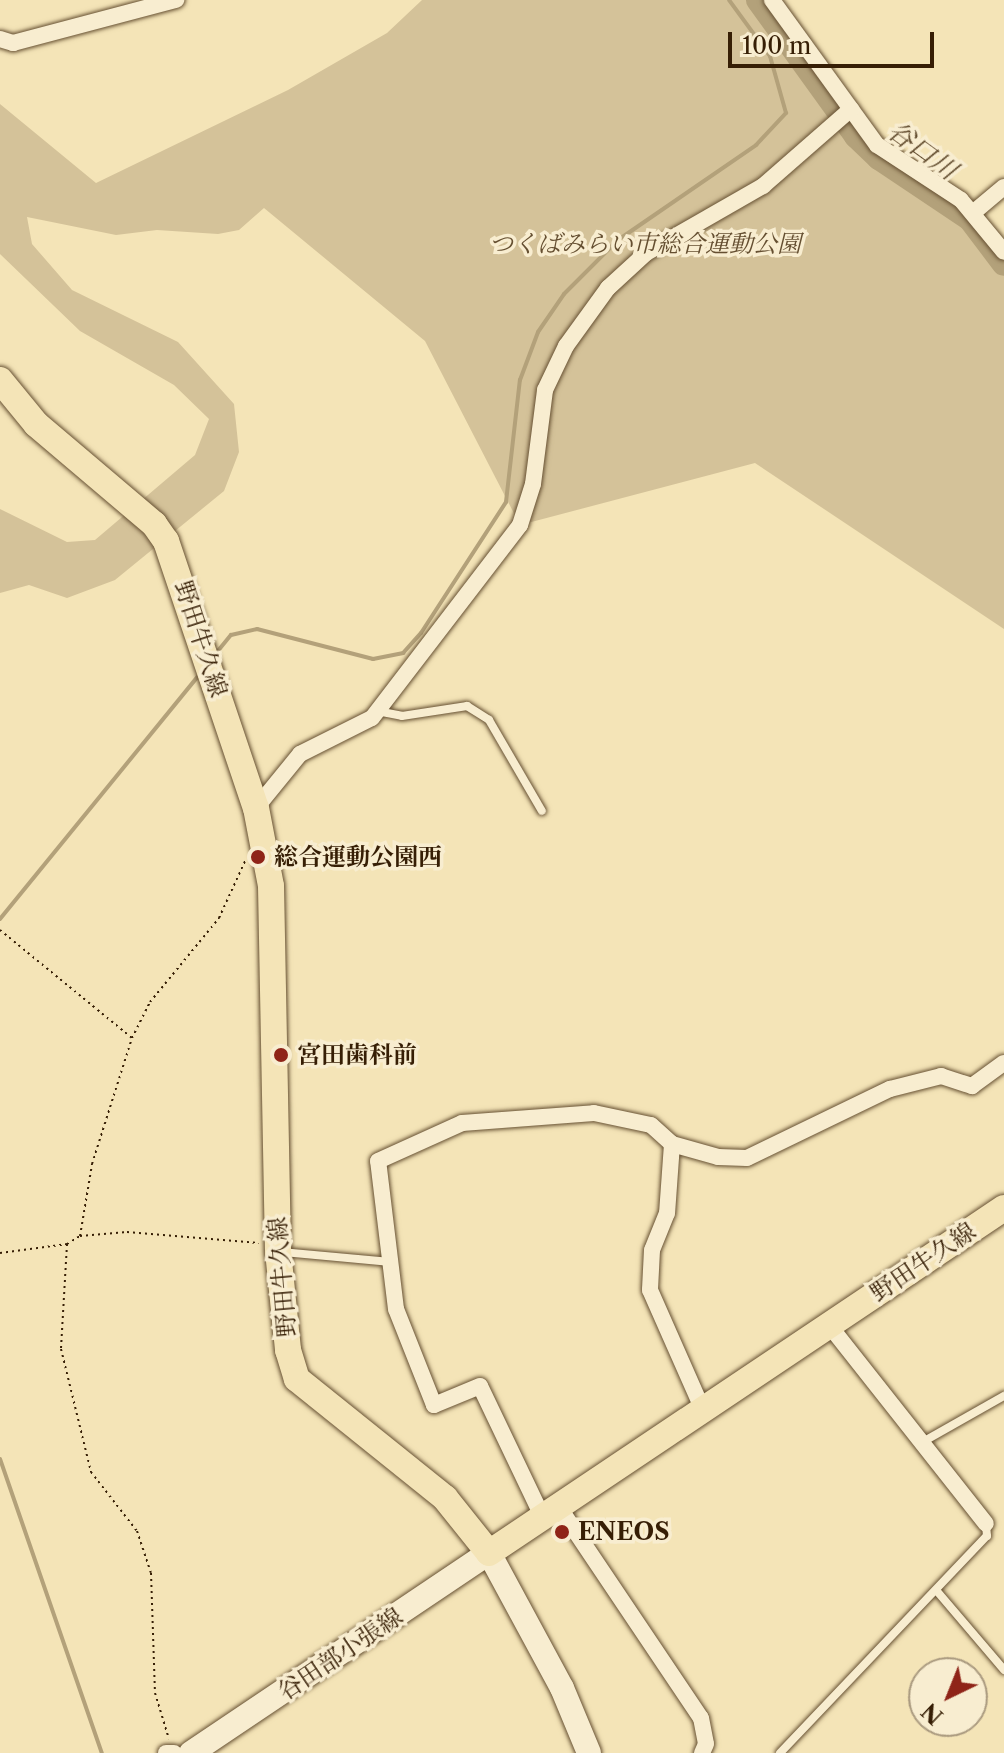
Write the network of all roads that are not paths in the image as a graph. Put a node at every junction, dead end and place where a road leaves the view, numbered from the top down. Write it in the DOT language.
graph roads {
  1 [pos="176,0"];
  2 [pos="780,4"];
  3 [pos="126,7"];
  4 [pos="0,39"];
  5 [pos="851,109"];
  6 [pos="1004,187"];
  7 [pos="974,212"];
  8 [pos="1004,252"];
  9 [pos="0,380"];
  10 [pos="377,711"];
  11 [pos="256,808"];
  12 [pos="542,811"];
  13 [pos="1004,1063"];
  14 [pos="672,1144"];
  15 [pos="1004,1208"];
  16 [pos="278,1247"];
  17 [pos="390,1262"];
  18 [pos="829,1325"];
  19 [pos="1004,1396"];
  20 [pos="703,1410"];
  21 [pos="919,1444"];
  22 [pos="551,1512"];
  23 [pos="986,1524"];
  24 [pos="489,1553"];
  25 [pos="936,1590"];
  26 [pos="1004,1670"];
  27 [pos="186,1751"];
  28 [pos="589,1753"];
  29 [pos="702,1753"];
  30 [pos="780,1753"];
  1 -- 3 [label="street"];
  2 -- 5 [label="street"];
  3 -- 4 [label="street"];
  5 -- 7 [label="street"];
  5 -- 10 [label="street"];
  6 -- 7 [label="street"];
  7 -- 8 [label="street"];
  9 -- 11 [label="main road, 野田牛久線"];
  10 -- 11 [label="street"];
  10 -- 12 [label="lane"];
  11 -- 16 [label="main road, 野田牛久線"];
  13 -- 14 [label="street"];
  14 -- 17 [label="street"];
  14 -- 20 [label="street"];
  15 -- 18 [label="main road, 野田牛久線"];
  16 -- 17 [label="lane"];
  16 -- 24 [label="main road, 野田牛久線"];
  17 -- 22 [label="street"];
  18 -- 20 [label="main road, 野田牛久線"];
  18 -- 21 [label="street"];
  19 -- 21 [label="lane"];
  20 -- 22 [label="main road, 野田牛久線"];
  21 -- 23 [label="street"];
  22 -- 24 [label="main road, 野田牛久線"];
  22 -- 29 [label="street"];
  23 -- 25 [label="lane"];
  24 -- 27 [label="main road, 谷田部小張線"];
  24 -- 28 [label="main road"];
  25 -- 26 [label="lane"];
  25 -- 30 [label="lane"];
}
